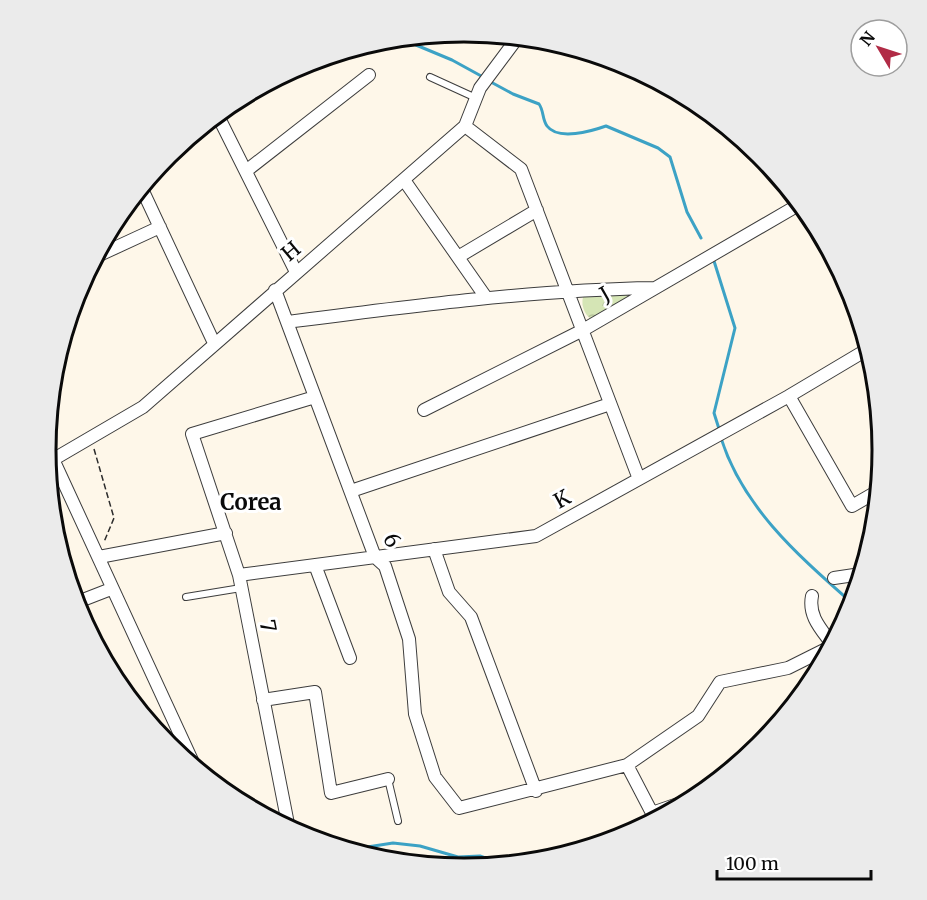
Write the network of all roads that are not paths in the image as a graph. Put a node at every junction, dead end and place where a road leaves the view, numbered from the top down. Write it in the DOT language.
graph roads {
  1 [pos="512,45"];
  2 [pos="369,75"];
  3 [pos="430,77"];
  4 [pos="479,93"];
  5 [pos="221,122"];
  6 [pos="465,126"];
  7 [pos="246,171"];
  8 [pos="404,180"];
  9 [pos="145,196"];
  10 [pos="792,209"];
  11 [pos="537,210"];
  12 [pos="160,227"];
  13 [pos="108,250"];
  14 [pos="458,258"];
  15 [pos="296,272"];
  16 [pos="656,288"];
  17 [pos="275,290"];
  18 [pos="569,290"];
  19 [pos="485,297"];
  20 [pos="287,322"];
  21 [pos="582,330"];
  22 [pos="214,343"];
  23 [pos="860,354"];
  24 [pos="789,396"];
  25 [pos="315,397"];
  26 [pos="610,404"];
  27 [pos="424,410"];
  28 [pos="56,458"];
  29 [pos="56,463"];
  30 [pos="639,479"];
  31 [pos="351,491"];
  32 [pos="869,496"];
  33 [pos="226,533"];
  34 [pos="434,549"];
  35 [pos="99,557"];
  36 [pos="375,557"];
  37 [pos="315,565"];
  38 [pos="852,575"];
  39 [pos="834,578"];
  40 [pos="240,582"];
  41 [pos="111,589"];
  42 [pos="812,596"];
  43 [pos="186,597"];
  44 [pos="84,599"];
  45 [pos="825,637"];
  46 [pos="818,653"];
  47 [pos="350,658"];
  48 [pos="263,699"];
  49 [pos="187,750"];
  50 [pos="627,765"];
  51 [pos="388,779"];
  52 [pos="536,790"];
  53 [pos="651,812"];
  54 [pos="287,818"];
  55 [pos="398,821"];
  1 -- 4 [label="street, H"];
  2 -- 7 [label="street"];
  3 -- 4 [label="lane"];
  4 -- 6 [label="street, H"];
  5 -- 7 [label="street"];
  6 -- 8 [label="street, H"];
  6 -- 11 [label="street"];
  7 -- 15 [label="street"];
  8 -- 14 [label="street"];
  8 -- 15 [label="street, H"];
  9 -- 12 [label="street"];
  10 -- 16 [label="street, J"];
  11 -- 14 [label="street"];
  11 -- 18 [label="street"];
  12 -- 13 [label="street"];
  12 -- 22 [label="street"];
  14 -- 19 [label="street"];
  15 -- 17 [label="street, H"];
  16 -- 18 [label="street"];
  16 -- 21 [label="street, J"];
  17 -- 20 [label="street, 6"];
  17 -- 22 [label="street, H"];
  18 -- 19 [label="street"];
  18 -- 21 [label="street"];
  19 -- 20 [label="street"];
  20 -- 25 [label="street, 6"];
  21 -- 26 [label="street"];
  21 -- 27 [label="street, J"];
  22 -- 28 [label="street, H"];
  23 -- 24 [label="street, K"];
  24 -- 30 [label="street, K"];
  24 -- 32 [label="street"];
  25 -- 31 [label="street, 6"];
  25 -- 33 [label="street, 7"];
  26 -- 30 [label="street"];
  26 -- 31 [label="street"];
  29 -- 35 [label="street"];
  30 -- 34 [label="street, K"];
  31 -- 36 [label="street, 6"];
  33 -- 35 [label="street"];
  33 -- 40 [label="street, 7"];
  34 -- 36 [label="street, K"];
  34 -- 52 [label="street"];
  35 -- 41 [label="street"];
  36 -- 37 [label="street, K"];
  36 -- 52 [label="street, 6"];
  37 -- 40 [label="street, K"];
  37 -- 47 [label="street"];
  38 -- 39 [label="street"];
  40 -- 43 [label="lane"];
  40 -- 48 [label="street, 7"];
  41 -- 44 [label="street"];
  41 -- 49 [label="street"];
  42 -- 45 [label="street"];
  46 -- 50 [label="street"];
  48 -- 51 [label="street"];
  48 -- 54 [label="street, 7"];
  50 -- 52 [label="street"];
  50 -- 53 [label="street"];
  51 -- 55 [label="lane"];
}
